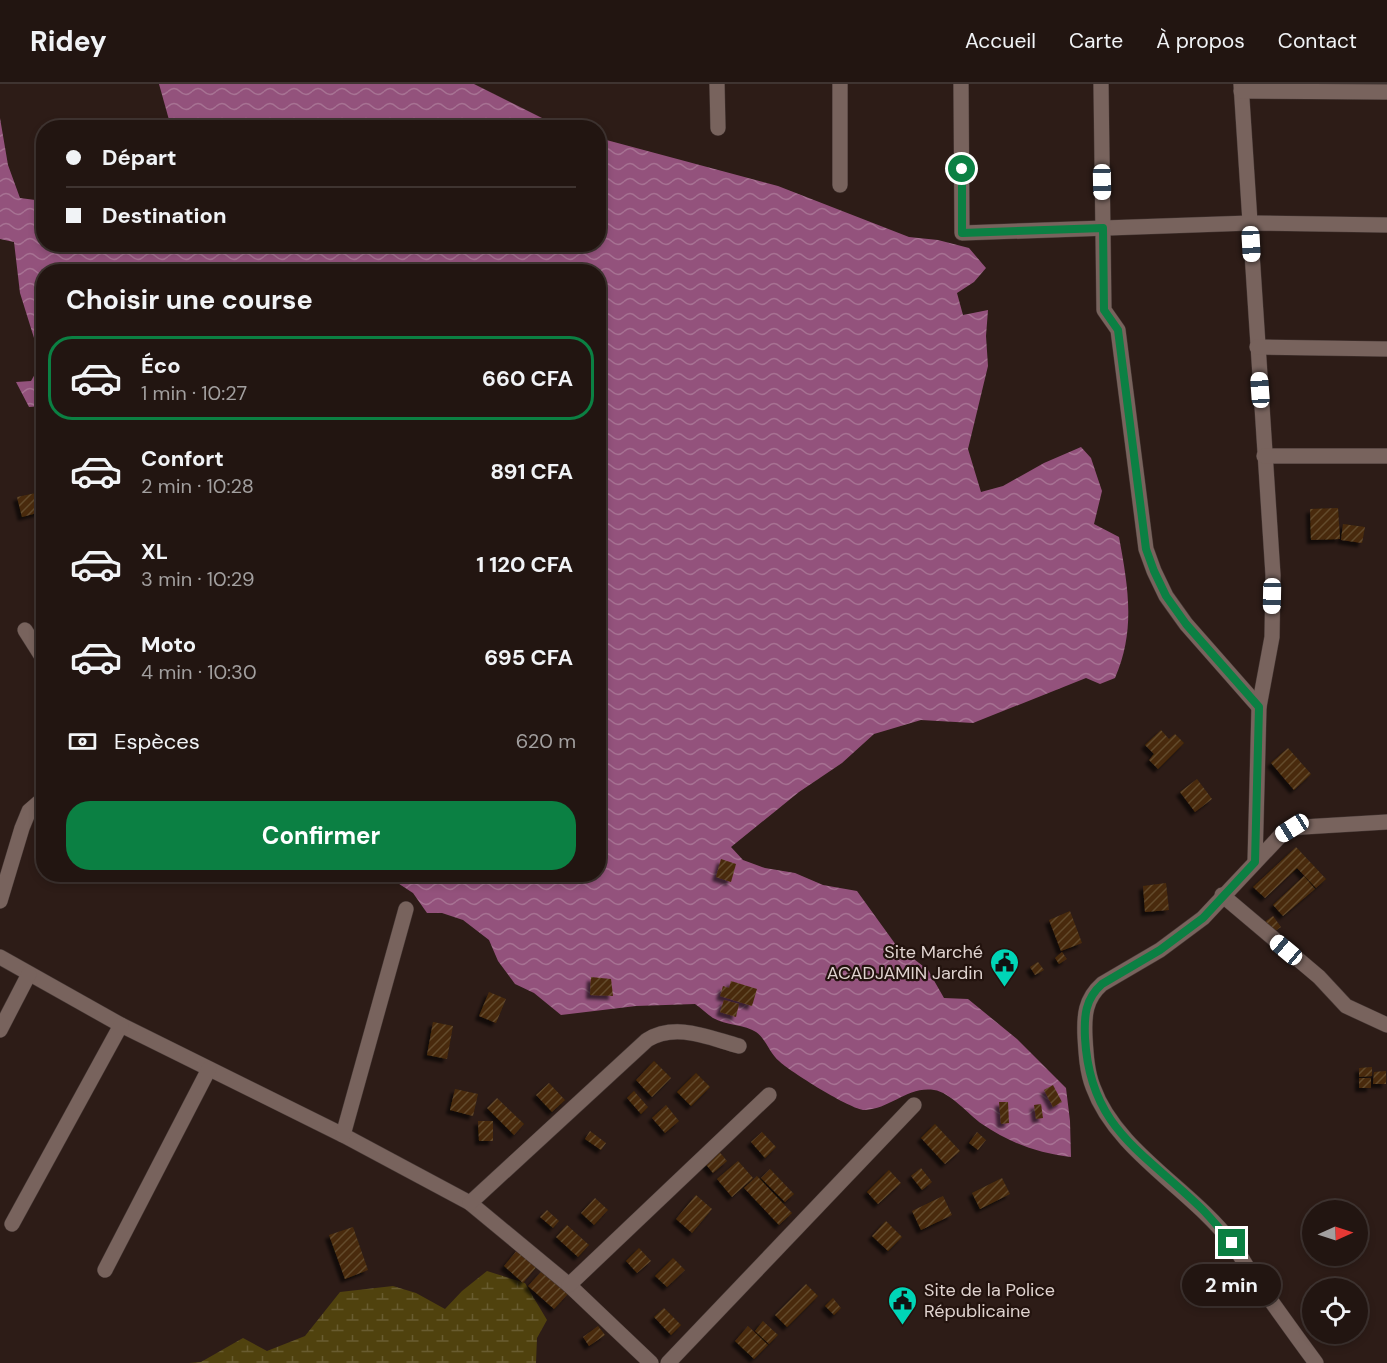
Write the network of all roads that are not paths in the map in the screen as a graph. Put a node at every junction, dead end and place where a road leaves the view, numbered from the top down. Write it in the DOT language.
graph roads {
  1 [pos="717,84"];
  2 [pos="840,84"];
  3 [pos="961,84"];
  4 [pos="1101,84"];
  5 [pos="1241,88"];
  6 [pos="1384,89"];
  7 [pos="718,128"];
  8 [pos="840,185"];
  9 [pos="1250,223"];
  10 [pos="1387,225"];
  11 [pos="1103,228"];
  12 [pos="1257,346"];
  13 [pos="1387,349"];
  14 [pos="1264,456"];
  15 [pos="1387,456"];
  16 [pos="26,630"];
  17 [pos="36,647"];
  18 [pos="1259,707"];
  19 [pos="36,805"];
  20 [pos="1387,822"];
  21 [pos="1255,862"];
  22 [pos="1222,896"];
  23 [pos="0,901"];
  24 [pos="406,909"];
  25 [pos="0,957"];
  26 [pos="29,974"];
  27 [pos="120,1025"];
  28 [pos="1387,1025"];
  29 [pos="0,1030"];
  30 [pos="739,1046"];
  31 [pos="209,1069"];
  32 [pos="769,1095"];
  33 [pos="914,1105"];
  34 [pos="343,1135"];
  35 [pos="470,1203"];
  36 [pos="12,1224"];
  37 [pos="105,1270"];
  38 [pos="569,1285"];
  39 [pos="651,1363"];
  40 [pos="668,1363"];
  41 [pos="1316,1363"];
  1 -- 7 [label="street"];
  2 -- 8 [label="street"];
  3 -- 11 [label="street"];
  4 -- 11 [label="street"];
  5 -- 6 [label="street"];
  5 -- 9 [label="street"];
  9 -- 10 [label="street"];
  9 -- 11 [label="street"];
  9 -- 12 [label="street"];
  11 -- 18 [label="street"];
  12 -- 13 [label="street"];
  12 -- 14 [label="street"];
  14 -- 15 [label="street"];
  14 -- 18 [label="street"];
  16 -- 17 [label="street"];
  18 -- 21 [label="street"];
  19 -- 23 [label="street"];
  20 -- 21 [label="street"];
  21 -- 22 [label="street"];
  22 -- 28 [label="street"];
  22 -- 41 [label="street"];
  24 -- 34 [label="street"];
  25 -- 26 [label="street"];
  26 -- 27 [label="street"];
  26 -- 29 [label="street"];
  27 -- 31 [label="street"];
  27 -- 36 [label="street"];
  30 -- 35 [label="street"];
  31 -- 34 [label="street"];
  31 -- 37 [label="street"];
  32 -- 38 [label="street"];
  33 -- 40 [label="street"];
  34 -- 35 [label="street"];
  35 -- 38 [label="street"];
  38 -- 39 [label="street"];
}
